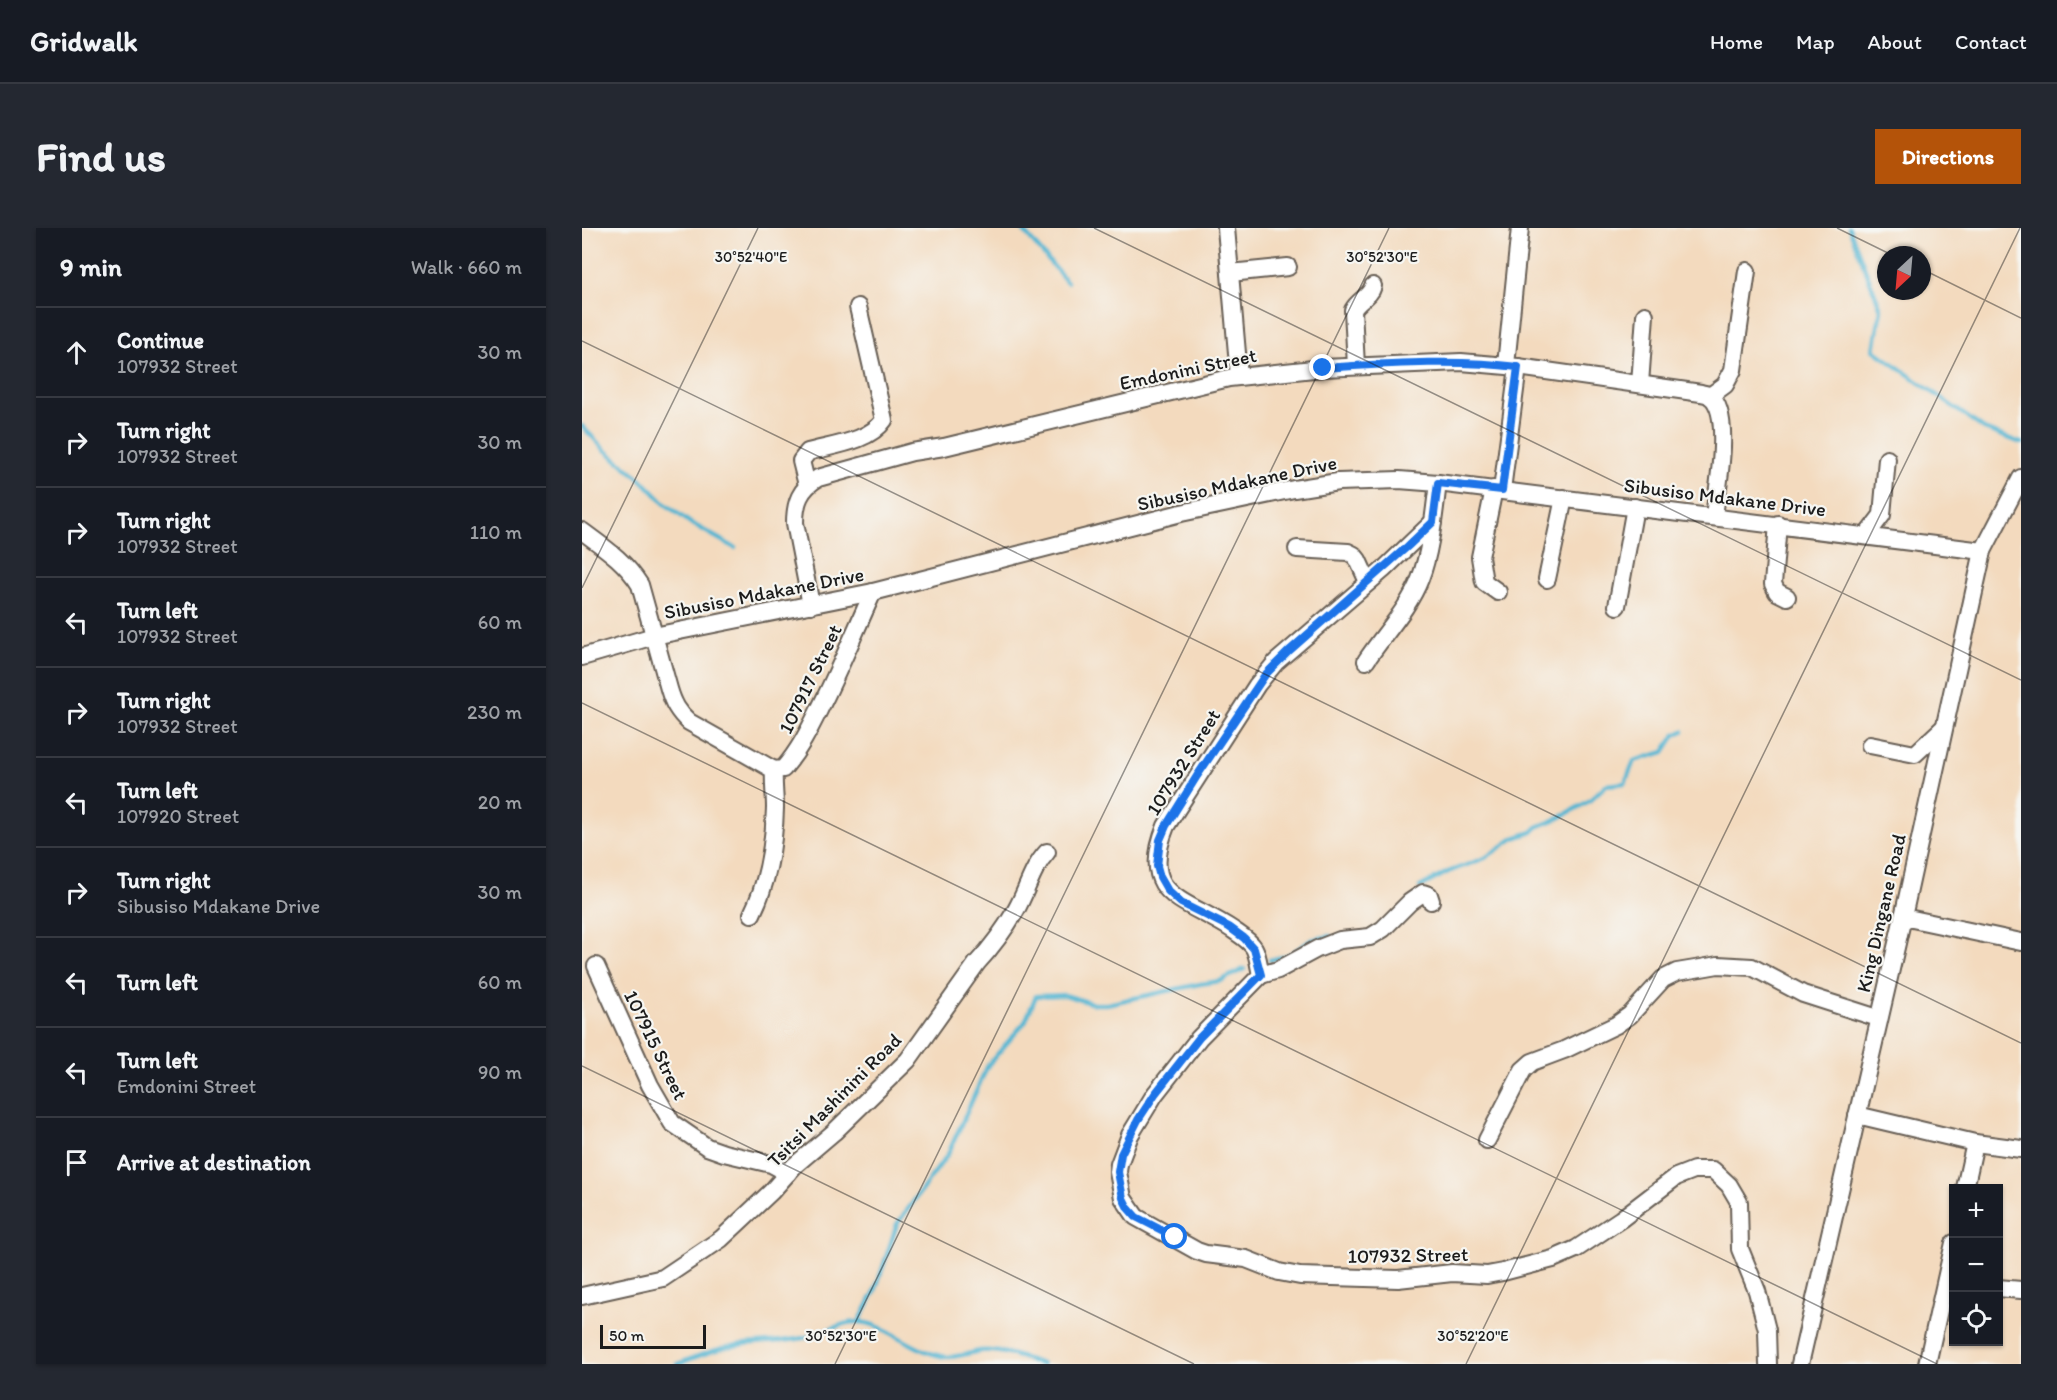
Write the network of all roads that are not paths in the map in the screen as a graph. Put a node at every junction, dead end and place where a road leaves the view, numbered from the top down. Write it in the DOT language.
graph roads {
  1 [pos="1226,228"];
  2 [pos="1520,228"];
  3 [pos="1288,267"];
  4 [pos="1747,271"];
  5 [pos="1230,273"];
  6 [pos="1373,286"];
  7 [pos="858,307"];
  8 [pos="1646,315"];
  9 [pos="1356,366"];
  10 [pos="1512,366"];
  11 [pos="1239,376"];
  12 [pos="1640,384"];
  13 [pos="1710,396"];
  14 [pos="1887,459"];
  15 [pos="2021,478"];
  16 [pos="1438,483"];
  17 [pos="807,485"];
  18 [pos="1498,490"];
  19 [pos="1564,498"];
  20 [pos="1635,507"];
  21 [pos="1714,516"];
  22 [pos="1433,522"];
  23 [pos="1778,525"];
  24 [pos="582,531"];
  25 [pos="1866,536"];
  26 [pos="1297,549"];
  27 [pos="1983,551"];
  28 [pos="1548,579"];
  29 [pos="1368,582"];
  30 [pos="873,592"];
  31 [pos="1498,592"];
  32 [pos="1787,597"];
  33 [pos="811,605"];
  34 [pos="1617,606"];
  35 [pos="655,639"];
  36 [pos="582,657"];
  37 [pos="1366,661"];
  38 [pos="1944,727"];
  39 [pos="1870,745"];
  40 [pos="774,770"];
  41 [pos="1047,852"];
  42 [pos="1431,901"];
  43 [pos="752,914"];
  44 [pos="1903,917"];
  45 [pos="2021,942"];
  46 [pos="596,966"];
  47 [pos="1261,975"];
  48 [pos="1878,1018"];
  49 [pos="1857,1115"];
  50 [pos="1487,1140"];
  51 [pos="1975,1143"];
  52 [pos="2021,1149"];
  53 [pos="788,1173"];
  54 [pos="1966,1184"];
  55 [pos="1949,1283"];
  56 [pos="2003,1288"];
  57 [pos="2021,1290"];
  58 [pos="582,1296"];
  59 [pos="1768,1364"];
  60 [pos="1800,1364"];
  61 [pos="1927,1364"];
  1 -- 5 [label="street"];
  2 -- 10 [label="street"];
  3 -- 5 [label="street"];
  4 -- 13 [label="street"];
  5 -- 11 [label="street"];
  6 -- 9 [label="street"];
  7 -- 17 [label="street"];
  8 -- 12 [label="street"];
  9 -- 10 [label="street, Emdonini Street"];
  9 -- 11 [label="street, Emdonini Street"];
  10 -- 12 [label="street, Emdonini Street"];
  10 -- 18 [label="street"];
  11 -- 17 [label="street, Emdonini Street"];
  12 -- 13 [label="street, Emdonini Street"];
  13 -- 21 [label="street"];
  14 -- 25 [label="street"];
  15 -- 27 [label="street, King Dingane Road"];
  16 -- 18 [label="street, Sibusiso Mdakane Drive"];
  16 -- 22 [label="street"];
  16 -- 30 [label="street, Sibusiso Mdakane Drive"];
  17 -- 33 [label="street"];
  18 -- 19 [label="street, Sibusiso Mdakane Drive"];
  18 -- 31 [label="street"];
  19 -- 20 [label="street, Sibusiso Mdakane Drive"];
  19 -- 28 [label="street"];
  20 -- 21 [label="street, Sibusiso Mdakane Drive"];
  20 -- 34 [label="street"];
  21 -- 23 [label="street, Sibusiso Mdakane Drive"];
  22 -- 29 [label="street, 107932 Street"];
  22 -- 37 [label="street"];
  23 -- 25 [label="street, Sibusiso Mdakane Drive"];
  23 -- 32 [label="street"];
  24 -- 35 [label="street"];
  25 -- 27 [label="street, Sibusiso Mdakane Drive"];
  26 -- 29 [label="street"];
  27 -- 38 [label="street, King Dingane Road"];
  29 -- 47 [label="street, 107932 Street"];
  30 -- 33 [label="street, Sibusiso Mdakane Drive"];
  30 -- 40 [label="street, 107917 Street"];
  33 -- 35 [label="street, Sibusiso Mdakane Drive"];
  35 -- 36 [label="street, Sibusiso Mdakane Drive"];
  35 -- 40 [label="street"];
  38 -- 39 [label="street"];
  38 -- 44 [label="street, King Dingane Road"];
  40 -- 43 [label="street"];
  41 -- 53 [label="street, Tsitsi Mashinini Road"];
  42 -- 47 [label="street"];
  44 -- 45 [label="street"];
  44 -- 48 [label="street, King Dingane Road"];
  46 -- 53 [label="street, 107915 Street"];
  47 -- 59 [label="street, 107932 Street"];
  48 -- 49 [label="street, King Dingane Road"];
  48 -- 50 [label="street"];
  49 -- 51 [label="street"];
  49 -- 60 [label="street, King Dingane Road"];
  51 -- 52 [label="street"];
  51 -- 54 [label="street"];
  53 -- 58 [label="street, Tsitsi Mashinini Road"];
  55 -- 61 [label="street"];
  56 -- 57 [label="street"];
}
